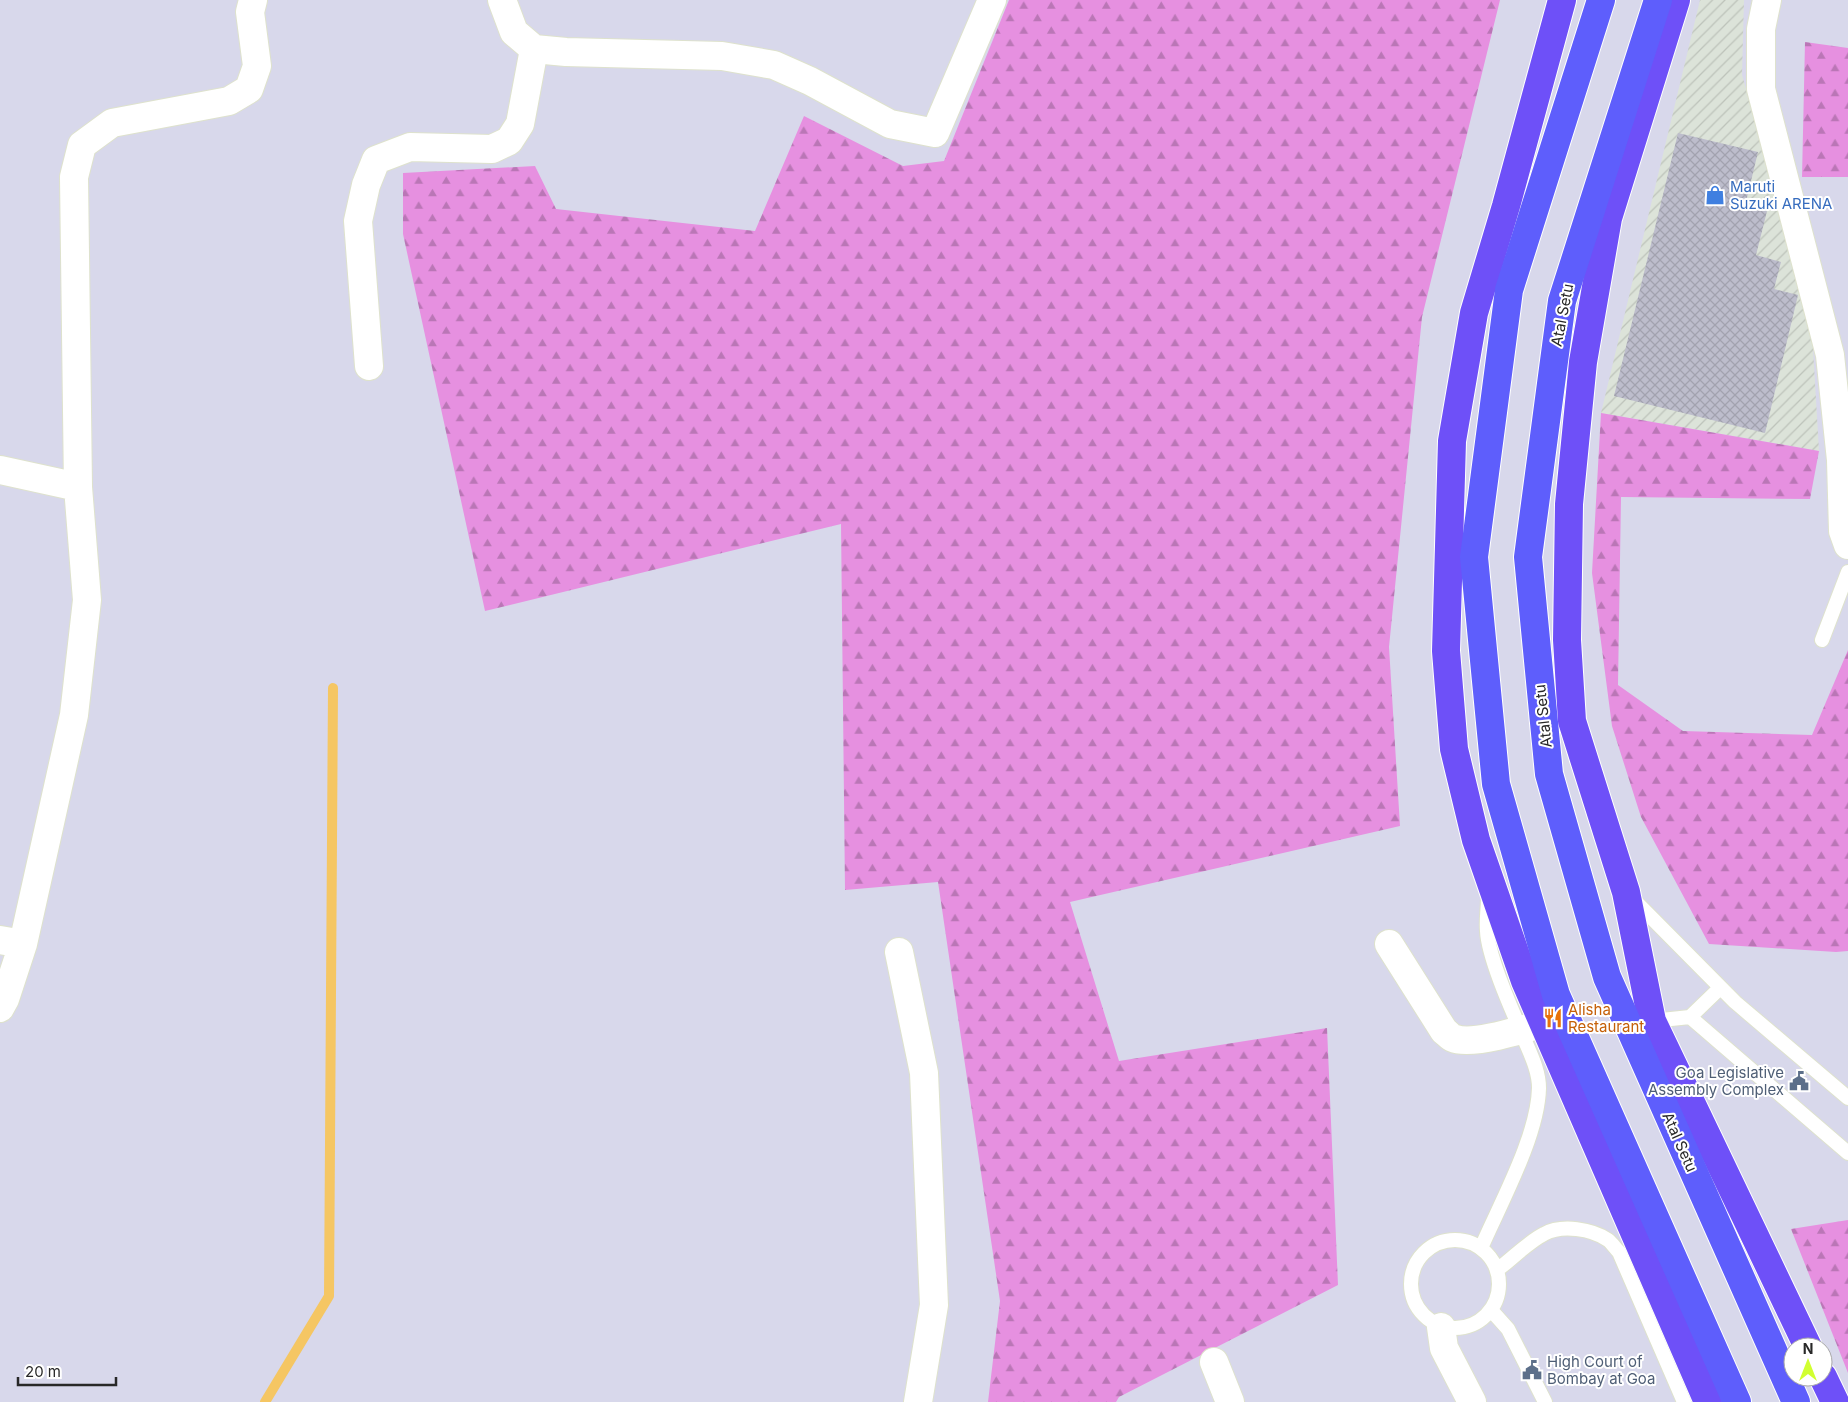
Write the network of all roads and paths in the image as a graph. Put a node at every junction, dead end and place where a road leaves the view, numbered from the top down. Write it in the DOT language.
graph roads {
  1 [pos="253,0"];
  2 [pos="502,0"];
  3 [pos="992,0"];
  4 [pos="1562,0"];
  5 [pos="1601,0"];
  6 [pos="1658,0"];
  7 [pos="1676,0"];
  8 [pos="1767,0"];
  9 [pos="534,49"];
  10 [pos="369,366"];
  11 [pos="0,470"];
  12 [pos="78,487"];
  13 [pos="1848,545"];
  14 [pos="1848,572"];
  15 [pos="1822,640"];
  16 [pos="1626,892"];
  17 [pos="12,942"];
  18 [pos="1389,944"];
  19 [pos="898,952"];
  20 [pos="1720,988"];
  21 [pos="0,1008"];
  22 [pos="1690,1017"];
  23 [pos="1652,1021"];
  24 [pos="1532,1027"];
  25 [pos="1848,1098"];
  26 [pos="1848,1153"];
  27 [pos="1481,1248"];
  28 [pos="1497,1270"];
  29 [pos="1491,1310"];
  30 [pos="1441,1327"];
  31 [pos="1803,1337"];
  32 [pos="1214,1362"];
  33 [pos="1828,1387"];
  34 [pos="918,1402"];
  35 [pos="1230,1402"];
  36 [pos="1472,1402"];
  37 [pos="1545,1402"];
  38 [pos="1684,1402"];
  39 [pos="1708,1402"];
  40 [pos="1737,1402"];
  41 [pos="1796,1402"];
  42 [pos="1835,1402"];
  1 -- 12 [label="street"];
  2 -- 9 [label="street"];
  3 -- 9 [label="street"];
  4 -- 24 [label="main road"];
  5 -- 40 [label="highway"];
  6 -- 41 [label="highway, Atal Setu"];
  7 -- 16 [label="main road"];
  8 -- 13 [label="street"];
  9 -- 10 [label="street"];
  11 -- 12 [label="street"];
  12 -- 17 [label="street"];
  14 -- 15 [label="lane"];
  16 -- 20 [label="lane"];
  16 -- 23 [label="main road"];
  17 -- 21 [label="street"];
  18 -- 24 [label="street"];
  19 -- 34 [label="street"];
  20 -- 22 [label="lane"];
  20 -- 25 [label="lane"];
  22 -- 23 [label="lane"];
  22 -- 26 [label="lane"];
  23 -- 31 [label="main road"];
  24 -- 27 [label="lane"];
  24 -- 39 [label="main road"];
  27 -- 28 [label="lane"];
  27 -- 30 [label="lane"];
  28 -- 29 [label="lane"];
  28 -- 38 [label="lane"];
  29 -- 30 [label="lane"];
  29 -- 37 [label="lane"];
  30 -- 36 [label="street"];
  32 -- 35 [label="street"];
  33 -- 42 [label="main road"];
}
